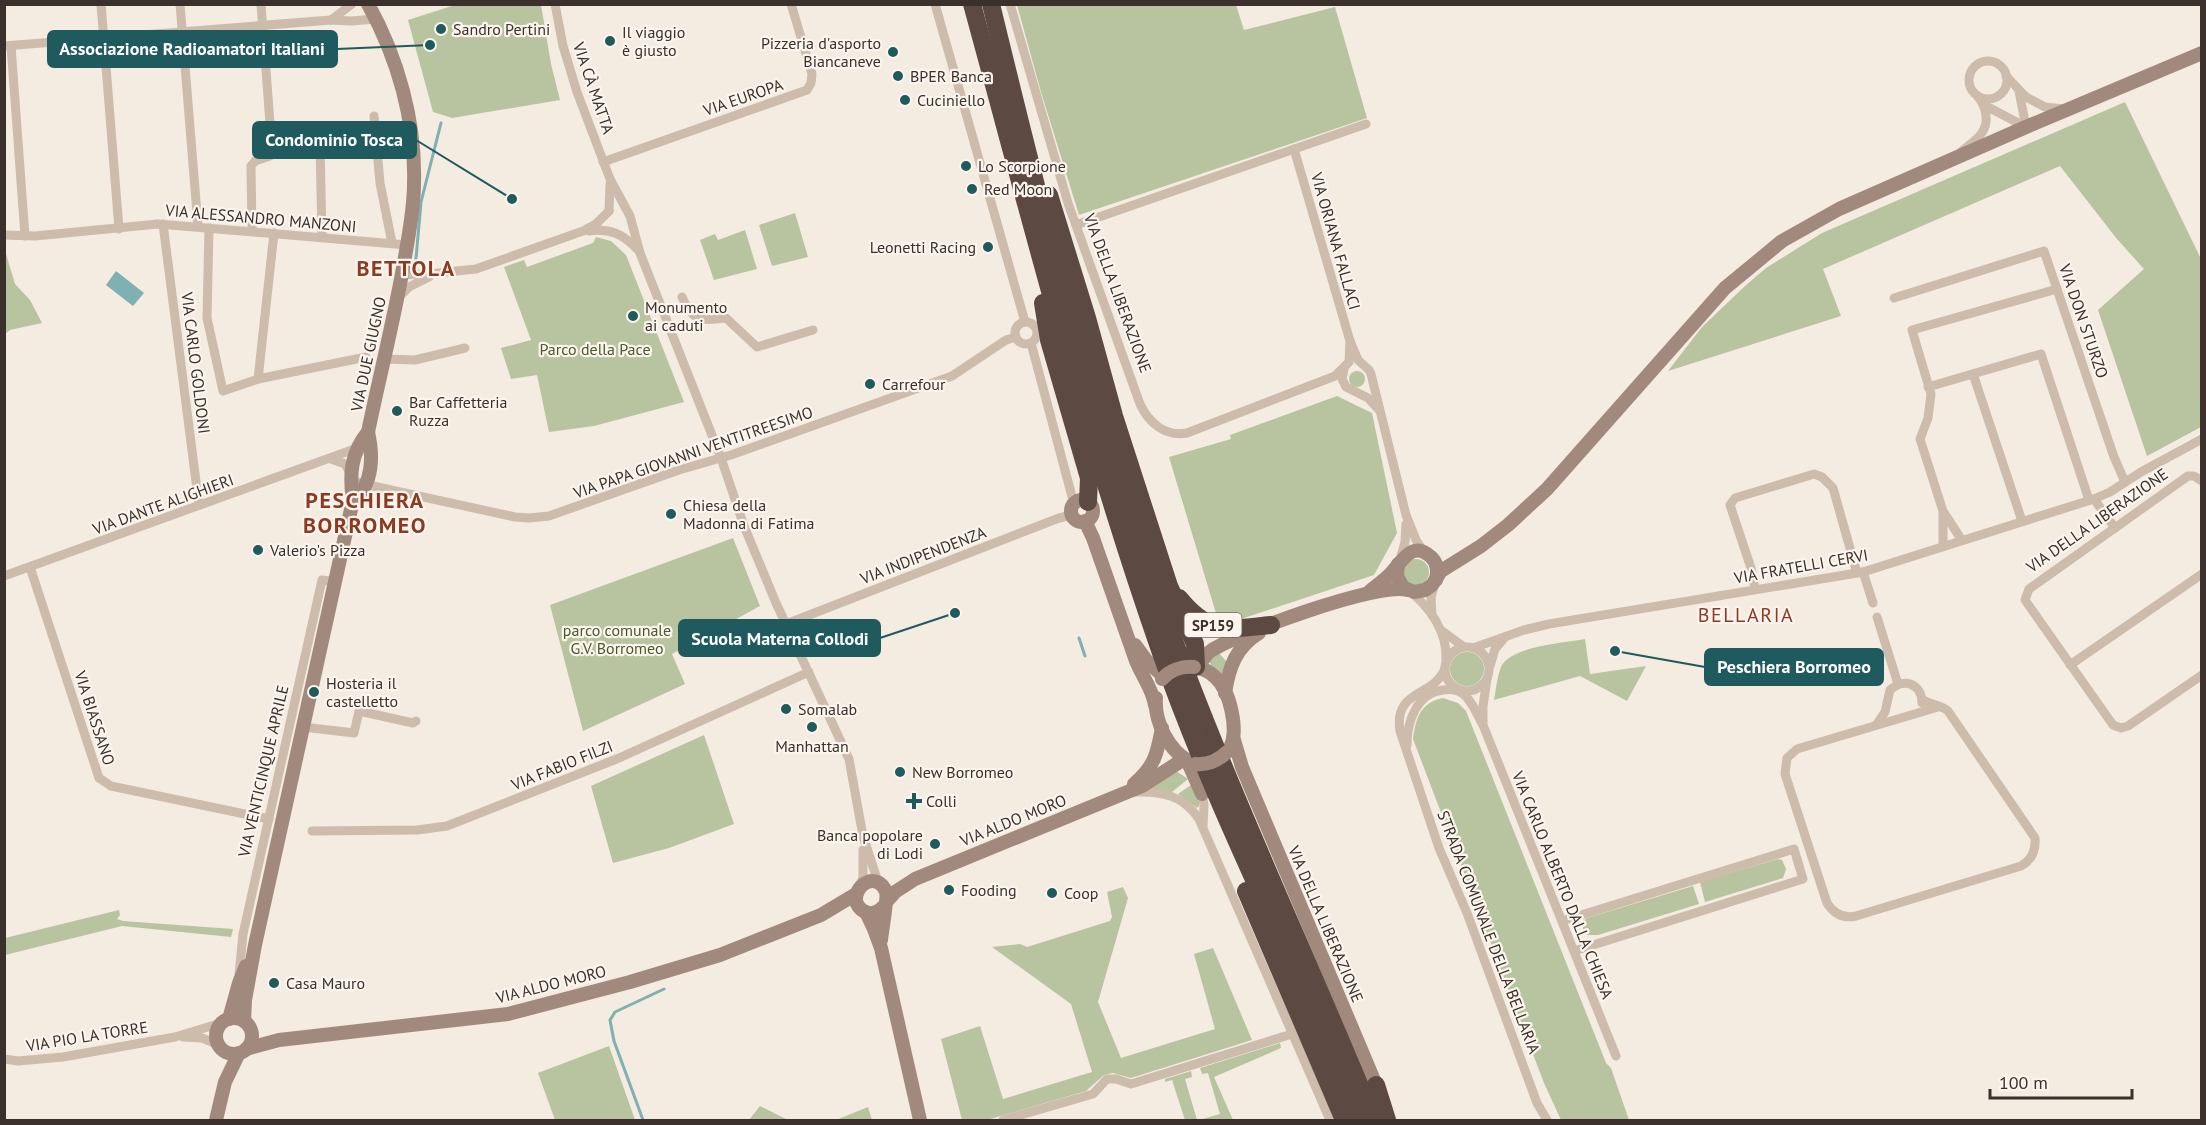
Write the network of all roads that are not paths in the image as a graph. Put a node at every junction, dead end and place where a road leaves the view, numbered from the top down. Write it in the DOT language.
graph roads {
  1 [pos="101,4"];
  2 [pos="180,4"];
  3 [pos="261,4"];
  4 [pos="352,4"];
  5 [pos="368,4"];
  6 [pos="555,4"];
  7 [pos="791,4"];
  8 [pos="934,4"];
  9 [pos="1010,4"];
  10 [pos="981,6"];
  11 [pos="376,19"];
  12 [pos="332,20"];
  13 [pos="262,25"];
  14 [pos="183,32"];
  15 [pos="103,38"];
  16 [pos="8,46"];
  17 [pos="2202,53"];
  18 [pos="2006,76"];
  19 [pos="2018,88"];
  20 [pos="1976,95"];
  21 [pos="1984,105"];
  22 [pos="2067,109"];
  23 [pos="374,116"];
  24 [pos="1366,124"];
  25 [pos="2025,127"];
  26 [pos="320,145"];
  27 [pos="1294,149"];
  28 [pos="1956,157"];
  29 [pos="603,162"];
  30 [pos="610,178"];
  31 [pos="625,210"];
  32 [pos="608,213"];
  33 [pos="630,223"];
  34 [pos="163,224"];
  35 [pos="1076,225"];
  36 [pos="198,226"];
  37 [pos="209,228"];
  38 [pos="118,229"];
  39 [pos="252,231"];
  40 [pos="584,231"];
  41 [pos="614,232"];
  42 [pos="274,233"];
  43 [pos="4,235"];
  44 [pos="25,236"];
  45 [pos="322,237"];
  46 [pos="392,243"];
  47 [pos="407,245"];
  48 [pos="640,253"];
  49 [pos="437,273"];
  50 [pos="402,275"];
  51 [pos="2057,289"];
  52 [pos="682,297"];
  53 [pos="1894,298"];
  54 [pos="397,299"];
  55 [pos="1025,322"];
  56 [pos="813,330"];
  57 [pos="1016,337"];
  58 [pos="1350,341"];
  59 [pos="1031,343"];
  60 [pos="465,348"];
  61 [pos="366,357"];
  62 [pos="384,359"];
  63 [pos="1362,364"];
  64 [pos="1346,367"];
  65 [pos="1973,374"];
  66 [pos="258,379"];
  67 [pos="1371,379"];
  68 [pos="1314,386"];
  69 [pos="1928,387"];
  70 [pos="1350,390"];
  71 [pos="1380,412"];
  72 [pos="368,432"];
  73 [pos="2202,439"];
  74 [pos="357,448"];
  75 [pos="371,451"];
  76 [pos="721,458"];
  77 [pos="331,459"];
  78 [pos="351,476"];
  79 [pos="2202,481"];
  80 [pos="2125,482"];
  81 [pos="366,484"];
  82 [pos="353,500"];
  83 [pos="2092,500"];
  84 [pos="199,505"];
  85 [pos="1082,510"];
  86 [pos="1943,511"];
  87 [pos="1406,515"];
  88 [pos="2022,521"];
  89 [pos="2115,528"];
  90 [pos="1493,535"];
  91 [pos="1961,539"];
  92 [pos="1943,545"];
  93 [pos="1427,554"];
  94 [pos="1399,562"];
  95 [pos="30,567"];
  96 [pos="1860,572"];
  97 [pos="2202,574"];
  98 [pos="4,576"];
  99 [pos="1436,580"];
  100 [pos="335,582"];
  101 [pos="1169,586"];
  102 [pos="1755,589"];
  103 [pos="1408,590"];
  104 [pos="1368,592"];
  105 [pos="1873,603"];
  106 [pos="1432,615"];
  107 [pos="1877,617"];
  108 [pos="786,624"];
  109 [pos="1272,624"];
  110 [pos="1441,630"];
  111 [pos="1129,635"];
  112 [pos="1507,636"];
  113 [pos="1468,647"];
  114 [pos="2070,665"];
  115 [pos="1445,666"];
  116 [pos="1196,667"];
  117 [pos="808,672"];
  118 [pos="1489,673"];
  119 [pos="1164,675"];
  120 [pos="2202,675"];
  121 [pos="1898,684"];
  122 [pos="1225,693"];
  123 [pos="1922,699"];
  124 [pos="1887,702"];
  125 [pos="1155,705"];
  126 [pos="1938,707"];
  127 [pos="1915,714"];
  128 [pos="1903,718"];
  129 [pos="416,721"];
  130 [pos="1483,724"];
  131 [pos="1877,724"];
  132 [pos="303,727"];
  133 [pos="1162,727"];
  134 [pos="1231,746"];
  135 [pos="1407,751"];
  136 [pos="1188,761"];
  137 [pos="1123,793"];
  138 [pos="1202,794"];
  139 [pos="269,819"];
  140 [pos="312,831"];
  141 [pos="1204,831"];
  142 [pos="863,836"];
  143 [pos="915,879"];
  144 [pos="879,883"];
  145 [pos="858,890"];
  146 [pos="885,904"];
  147 [pos="864,911"];
  148 [pos="821,915"];
  149 [pos="1562,921"];
  150 [pos="255,945"];
  151 [pos="880,948"];
  152 [pos="1574,951"];
  153 [pos="239,982"];
  154 [pos="225,1021"];
  155 [pos="247,1024"];
  156 [pos="1293,1034"];
  157 [pos="175,1037"];
  158 [pos="279,1040"];
  159 [pos="220,1046"];
  160 [pos="243,1051"];
  161 [pos="1616,1056"];
  162 [pos="4,1059"];
  163 [pos="225,1082"];
  164 [pos="1376,1086"];
  165 [pos="216,1120"];
  166 [pos="920,1120"];
  167 [pos="1003,1120"];
  168 [pos="1330,1120"];
  169 [pos="1344,1120"];
  170 [pos="1361,1120"];
  171 [pos="1374,1120"];
  172 [pos="1387,1120"];
  173 [pos="1392,1120"];
  174 [pos="1547,1120"];
  1 -- 15 [label="street"];
  2 -- 14 [label="street"];
  3 -- 13 [label="street"];
  4 -- 12 [label="street"];
  5 -- 11 [label="street, VIA DUE GIUGNO"];
  6 -- 29 [label="street, VIA CÀ MATTA"];
  7 -- 29 [label="street, VIA EUROPA"];
  8 -- 55 [label="street"];
  9 -- 35 [label="street, VIA DELLA LIBERAZIONE"];
  10 -- 85 [label="highway"];
  10 -- 101 [label="highway"];
  10 -- 170 [label="highway"];
  10 -- 171 [label="highway"];
  11 -- 12 [label="street"];
  11 -- 47 [label="street, VIA DUE GIUGNO"];
  12 -- 13 [label="street"];
  13 -- 14 [label="street"];
  13 -- 39 [label="street"];
  14 -- 15 [label="street"];
  14 -- 36 [label="street"];
  15 -- 16 [label="street"];
  15 -- 38 [label="street"];
  16 -- 44 [label="street"];
  17 -- 22 [label="street, SP159"];
  18 -- 19 [label="street"];
  18 -- 20 [label="street"];
  18 -- 20 [label="street"];
  19 -- 22 [label="street"];
  19 -- 25 [label="street"];
  20 -- 21 [label="street"];
  21 -- 25 [label="street"];
  21 -- 28 [label="street"];
  22 -- 25 [label="street, SP159"];
  23 -- 46 [label="street"];
  24 -- 27 [label="street"];
  25 -- 28 [label="street, SP159"];
  26 -- 45 [label="street"];
  27 -- 35 [label="street"];
  27 -- 58 [label="street, VIA ORIANA FALLACI"];
  28 -- 90 [label="street, SP159"];
  29 -- 30 [label="street, VIA CÀ MATTA"];
  30 -- 31 [label="street, VIA CÀ MATTA"];
  30 -- 32 [label="street, VIA CÀ MATTA"];
  31 -- 32 [label="street"];
  31 -- 33 [label="street"];
  32 -- 40 [label="street"];
  32 -- 41 [label="street"];
  33 -- 41 [label="street"];
  33 -- 48 [label="street"];
  34 -- 36 [label="street, VIA ALESSANDRO MANZONI"];
  34 -- 38 [label="street, VIA ALESSANDRO MANZONI"];
  34 -- 84 [label="street, VIA CARLO GOLDONI"];
  35 -- 68 [label="street, VIA DELLA LIBERAZIONE"];
  36 -- 37 [label="street, VIA ALESSANDRO MANZONI"];
  37 -- 39 [label="street, VIA ALESSANDRO MANZONI"];
  37 -- 66 [label="street"];
  38 -- 44 [label="street, VIA ALESSANDRO MANZONI"];
  39 -- 42 [label="street, VIA ALESSANDRO MANZONI"];
  40 -- 41 [label="street"];
  40 -- 49 [label="street"];
  41 -- 48 [label="street"];
  42 -- 45 [label="street, VIA ALESSANDRO MANZONI"];
  42 -- 66 [label="street"];
  43 -- 44 [label="street, VIA ALESSANDRO MANZONI"];
  45 -- 46 [label="street, VIA ALESSANDRO MANZONI"];
  46 -- 47 [label="street, VIA ALESSANDRO MANZONI"];
  47 -- 50 [label="street, VIA DUE GIUGNO"];
  48 -- 76 [label="street"];
  49 -- 50 [label="street"];
  49 -- 54 [label="street"];
  50 -- 54 [label="street, VIA DUE GIUGNO"];
  51 -- 53 [label="street, VIA DON STURZO"];
  51 -- 69 [label="street"];
  51 -- 80 [label="street, VIA DON STURZO"];
  52 -- 56 [label="street"];
  54 -- 62 [label="street, VIA DUE GIUGNO"];
  55 -- 57 [label="street"];
  55 -- 59 [label="street"];
  57 -- 59 [label="street"];
  57 -- 76 [label="street, VIA PAPA GIOVANNI VENTITREESIMO"];
  58 -- 63 [label="street"];
  58 -- 64 [label="street"];
  59 -- 85 [label="street"];
  60 -- 62 [label="street"];
  61 -- 66 [label="street"];
  62 -- 72 [label="street, VIA DUE GIUGNO"];
  63 -- 64 [label="street"];
  63 -- 67 [label="street"];
  64 -- 68 [label="street, VIA DELLA LIBERAZIONE"];
  64 -- 70 [label="street"];
  65 -- 69 [label="street"];
  65 -- 83 [label="street"];
  65 -- 88 [label="street"];
  67 -- 70 [label="street"];
  67 -- 71 [label="street"];
  68 -- 70 [label="street, VIA DELLA LIBERAZIONE"];
  69 -- 86 [label="street"];
  70 -- 71 [label="street"];
  71 -- 87 [label="street"];
  72 -- 74 [label="street"];
  72 -- 75 [label="street"];
  73 -- 80 [label="street, VIA FRATELLI CERVI"];
  74 -- 75 [label="street"];
  74 -- 77 [label="street, VIA DANTE ALIGHIERI"];
  74 -- 78 [label="street"];
  75 -- 81 [label="street"];
  76 -- 81 [label="street, VIA PAPA GIOVANNI VENTITREESIMO"];
  76 -- 108 [label="street"];
  77 -- 78 [label="street"];
  77 -- 84 [label="street, VIA DANTE ALIGHIERI"];
  78 -- 81 [label="street"];
  78 -- 82 [label="street"];
  79 -- 89 [label="street, VIA DELLA LIBERAZIONE"];
  80 -- 83 [label="street, VIA FRATELLI CERVI"];
  81 -- 82 [label="street"];
  82 -- 100 [label="street, VIA VENTICINQUE APRILE"];
  83 -- 88 [label="street, VIA FRATELLI CERVI"];
  83 -- 89 [label="street"];
  84 -- 95 [label="street, VIA DANTE ALIGHIERI"];
  85 -- 108 [label="street, VIA INDIPENDENZA"];
  85 -- 111 [label="street"];
  86 -- 91 [label="street"];
  86 -- 92 [label="street"];
  87 -- 93 [label="street"];
  87 -- 94 [label="street"];
  88 -- 91 [label="street, VIA FRATELLI CERVI"];
  89 -- 114 [label="street, VIA DELLA LIBERAZIONE"];
  90 -- 93 [label="street, SP159"];
  90 -- 99 [label="street, SP159"];
  91 -- 92 [label="street, VIA FRATELLI CERVI"];
  92 -- 96 [label="street, VIA FRATELLI CERVI"];
  93 -- 94 [label="street, SP159"];
  93 -- 99 [label="street"];
  94 -- 103 [label="street"];
  94 -- 104 [label="street, SP159"];
  95 -- 98 [label="street, VIA DANTE ALIGHIERI"];
  95 -- 139 [label="street, VIA BIASSANO"];
  96 -- 102 [label="street, VIA FRATELLI CERVI"];
  96 -- 102 [label="street"];
  96 -- 105 [label="street"];
  97 -- 114 [label="street"];
  99 -- 103 [label="street, SP159"];
  99 -- 106 [label="street"];
  100 -- 132 [label="street, VIA VENTICINQUE APRILE"];
  100 -- 139 [label="street, VIA VENTICINQUE APRILE"];
  101 -- 109 [label="highway, SP159"];
  101 -- 116 [label="highway"];
  102 -- 112 [label="street, VIA FRATELLI CERVI"];
  103 -- 104 [label="street, SP159"];
  103 -- 106 [label="street"];
  104 -- 109 [label="street, SP159"];
  106 -- 110 [label="street"];
  107 -- 121 [label="street"];
  108 -- 117 [label="street"];
  109 -- 116 [label="street, SP159"];
  109 -- 122 [label="street, SP159"];
  110 -- 113 [label="street"];
  110 -- 115 [label="street"];
  111 -- 119 [label="street"];
  111 -- 125 [label="street"];
  112 -- 113 [label="street, VIA FRATELLI CERVI"];
  112 -- 118 [label="street"];
  113 -- 115 [label="street"];
  113 -- 118 [label="street"];
  114 -- 120 [label="street"];
  115 -- 118 [label="street"];
  115 -- 135 [label="street"];
  116 -- 119 [label="street, bridge"];
  116 -- 122 [label="street"];
  117 -- 140 [label="street, VIA FABIO FILZI"];
  117 -- 142 [label="street"];
  118 -- 130 [label="street, VIA CARLO ALBERTO DALLA CHIESA"];
  119 -- 125 [label="street"];
  121 -- 123 [label="street"];
  121 -- 124 [label="street"];
  122 -- 134 [label="street"];
  123 -- 126 [label="street"];
  123 -- 127 [label="street"];
  124 -- 128 [label="street"];
  124 -- 131 [label="street"];
  125 -- 133 [label="street"];
  126 -- 127 [label="street"];
  126 -- 131 [label="street"];
  127 -- 128 [label="street"];
  128 -- 131 [label="street"];
  129 -- 132 [label="street"];
  130 -- 135 [label="street, VIA CARLO ALBERTO DALLA CHIESA"];
  130 -- 149 [label="street, VIA CARLO ALBERTO DALLA CHIESA"];
  132 -- 150 [label="street, VIA VENTICINQUE APRILE"];
  133 -- 136 [label="street"];
  133 -- 137 [label="street, VIA ALDO MORO"];
  134 -- 136 [label="street, bridge"];
  134 -- 164 [label="street, VIA DELLA LIBERAZIONE"];
  135 -- 174 [label="street, STRADA COMUNALE DELLA BELLARIA"];
  136 -- 137 [label="street, VIA ALDO MORO"];
  136 -- 138 [label="street"];
  137 -- 141 [label="street"];
  137 -- 143 [label="street, VIA ALDO MORO"];
  138 -- 141 [label="street"];
  138 -- 169 [label="highway"];
  139 -- 153 [label="street, VIA VENTICINQUE APRILE"];
  141 -- 156 [label="street"];
  142 -- 144 [label="street"];
  142 -- 145 [label="street"];
  143 -- 144 [label="street, VIA ALDO MORO"];
  143 -- 146 [label="street, VIA ALDO MORO"];
  144 -- 145 [label="street"];
  144 -- 146 [label="street"];
  145 -- 147 [label="street"];
  145 -- 148 [label="street, VIA ALDO MORO"];
  146 -- 147 [label="street"];
  146 -- 151 [label="street"];
  147 -- 148 [label="street, VIA ALDO MORO"];
  147 -- 151 [label="street"];
  148 -- 158 [label="street, VIA ALDO MORO"];
  149 -- 152 [label="street, VIA CARLO ALBERTO DALLA CHIESA"];
  149 -- 152 [label="street"];
  150 -- 153 [label="street, VIA VENTICINQUE APRILE"];
  150 -- 155 [label="street, VIA VENTICINQUE APRILE"];
  151 -- 166 [label="street"];
  152 -- 161 [label="street, VIA CARLO ALBERTO DALLA CHIESA"];
  153 -- 154 [label="street, VIA VENTICINQUE APRILE"];
  154 -- 155 [label="street"];
  154 -- 157 [label="street, VIA PIO LA TORRE"];
  154 -- 159 [label="street"];
  155 -- 158 [label="street, VIA ALDO MORO"];
  155 -- 160 [label="street"];
  156 -- 167 [label="street"];
  156 -- 168 [label="street"];
  157 -- 159 [label="street, VIA PIO LA TORRE"];
  157 -- 162 [label="street, VIA PIO LA TORRE"];
  158 -- 160 [label="street, VIA ALDO MORO"];
  159 -- 160 [label="street"];
  159 -- 163 [label="street"];
  160 -- 163 [label="street"];
  163 -- 165 [label="street"];
  164 -- 172 [label="highway"];
  164 -- 173 [label="street, VIA DELLA LIBERAZIONE"];
}
